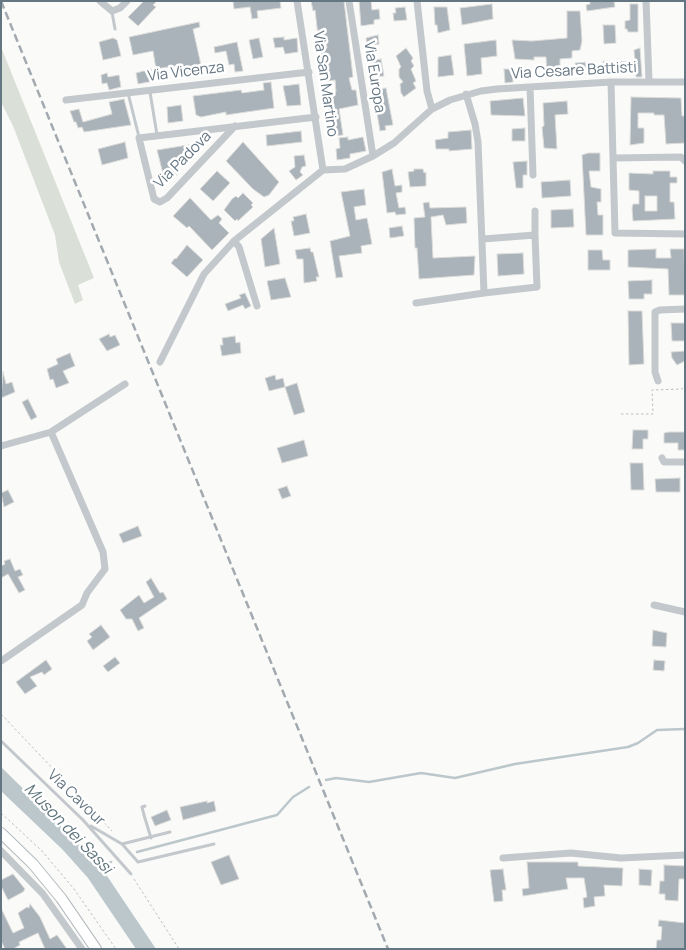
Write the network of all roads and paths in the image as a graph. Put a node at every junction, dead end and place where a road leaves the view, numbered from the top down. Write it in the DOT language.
graph roads {
  1 [pos="100,1"];
  2 [pos="127,1"];
  3 [pos="297,1"];
  4 [pos="349,1"];
  5 [pos="416,1"];
  6 [pos="646,1"];
  7 [pos="112,11"];
  8 [pos="115,29"];
  9 [pos="309,72"];
  10 [pos="649,81"];
  11 [pos="611,82"];
  12 [pos="685,82"];
  13 [pos="530,87"];
  14 [pos="150,91"];
  15 [pos="128,93"];
  16 [pos="466,94"];
  17 [pos="66,100"];
  18 [pos="432,109"];
  19 [pos="316,117"];
  20 [pos="235,126"];
  21 [pos="158,136"];
  22 [pos="139,138"];
  23 [pos="373,156"];
  24 [pos="613,158"];
  25 [pos="685,161"];
  26 [pos="323,170"];
  27 [pos="533,175"];
  28 [pos="535,211"];
  29 [pos="685,234"];
  30 [pos="535,235"];
  31 [pos="483,239"];
  32 [pos="234,241"];
  33 [pos="484,293"];
  34 [pos="416,303"];
  35 [pos="257,306"];
  36 [pos="685,309"];
  37 [pos="160,362"];
  38 [pos="658,382"];
  39 [pos="125,384"];
  40 [pos="685,386"];
  41 [pos="621,414"];
  42 [pos="52,432"];
  43 [pos="1,446"];
  44 [pos="662,458"];
  45 [pos="685,462"];
  46 [pos="654,605"];
  47 [pos="685,612"];
  48 [pos="1,661"];
  49 [pos="1,714"];
  50 [pos="1,741"];
  51 [pos="145,806"];
  52 [pos="1,813"];
  53 [pos="88,825"];
  54 [pos="170,832"];
  55 [pos="1,833"];
  56 [pos="151,838"];
  57 [pos="122,844"];
  58 [pos="214,844"];
  59 [pos="1,851"];
  60 [pos="685,855"];
  61 [pos="503,858"];
  62 [pos="131,874"];
  63 [pos="82,949"];
  64 [pos="96,949"];
  65 [pos="116,949"];
  66 [pos="178,949"];
  1 -- 7 [label="street"];
  2 -- 7 [label="street"];
  3 -- 9 [label="street, Via San Martino"];
  4 -- 23 [label="street, Via Europa"];
  5 -- 18 [label="street"];
  6 -- 10 [label="street"];
  7 -- 8 [label="lane"];
  9 -- 14 [label="street, Via Vicenza"];
  9 -- 19 [label="street, Via San Martino"];
  10 -- 11 [label="street, Via Cesare Battisti"];
  10 -- 12 [label="street, Via Cesare Battisti"];
  11 -- 13 [label="street, Via Cesare Battisti"];
  11 -- 24 [label="street"];
  13 -- 16 [label="street, Via Cesare Battisti"];
  13 -- 27 [label="street"];
  14 -- 15 [label="street, Via Vicenza"];
  14 -- 21 [label="lane"];
  15 -- 17 [label="street, Via Vicenza"];
  15 -- 22 [label="lane"];
  16 -- 18 [label="street, Via Cesare Battisti"];
  16 -- 31 [label="street"];
  18 -- 23 [label="street, Via Cesare Battisti"];
  19 -- 20 [label="street, Via Padova"];
  19 -- 26 [label="street, Via San Martino"];
  20 -- 21 [label="street, Via Padova"];
  20 -- 22 [label="street, Via Padova"];
  21 -- 22 [label="street, Via Padova"];
  23 -- 26 [label="street, Via Cesare Battisti"];
  24 -- 25 [label="street"];
  24 -- 29 [label="street"];
  26 -- 32 [label="street"];
  28 -- 30 [label="street"];
  30 -- 31 [label="street"];
  30 -- 33 [label="street"];
  31 -- 33 [label="street"];
  32 -- 35 [label="street"];
  32 -- 37 [label="street"];
  33 -- 34 [label="street"];
  36 -- 38 [label="street"];
  39 -- 42 [label="street"];
  40 -- 41 [label="path"];
  42 -- 43 [label="street"];
  42 -- 48 [label="street"];
  44 -- 45 [label="street"];
  46 -- 47 [label="street"];
  49 -- 57 [label="path"];
  50 -- 53 [label="lane, Via Cavour"];
  51 -- 56 [label="lane"];
  52 -- 65 [label="path"];
  53 -- 57 [label="lane"];
  53 -- 62 [label="lane, Via Cavour"];
  54 -- 56 [label="lane"];
  55 -- 64 [label="main road"];
  56 -- 57 [label="lane"];
  57 -- 58 [label="lane"];
  59 -- 63 [label="street"];
  60 -- 61 [label="street"];
  62 -- 66 [label="path"];
}
